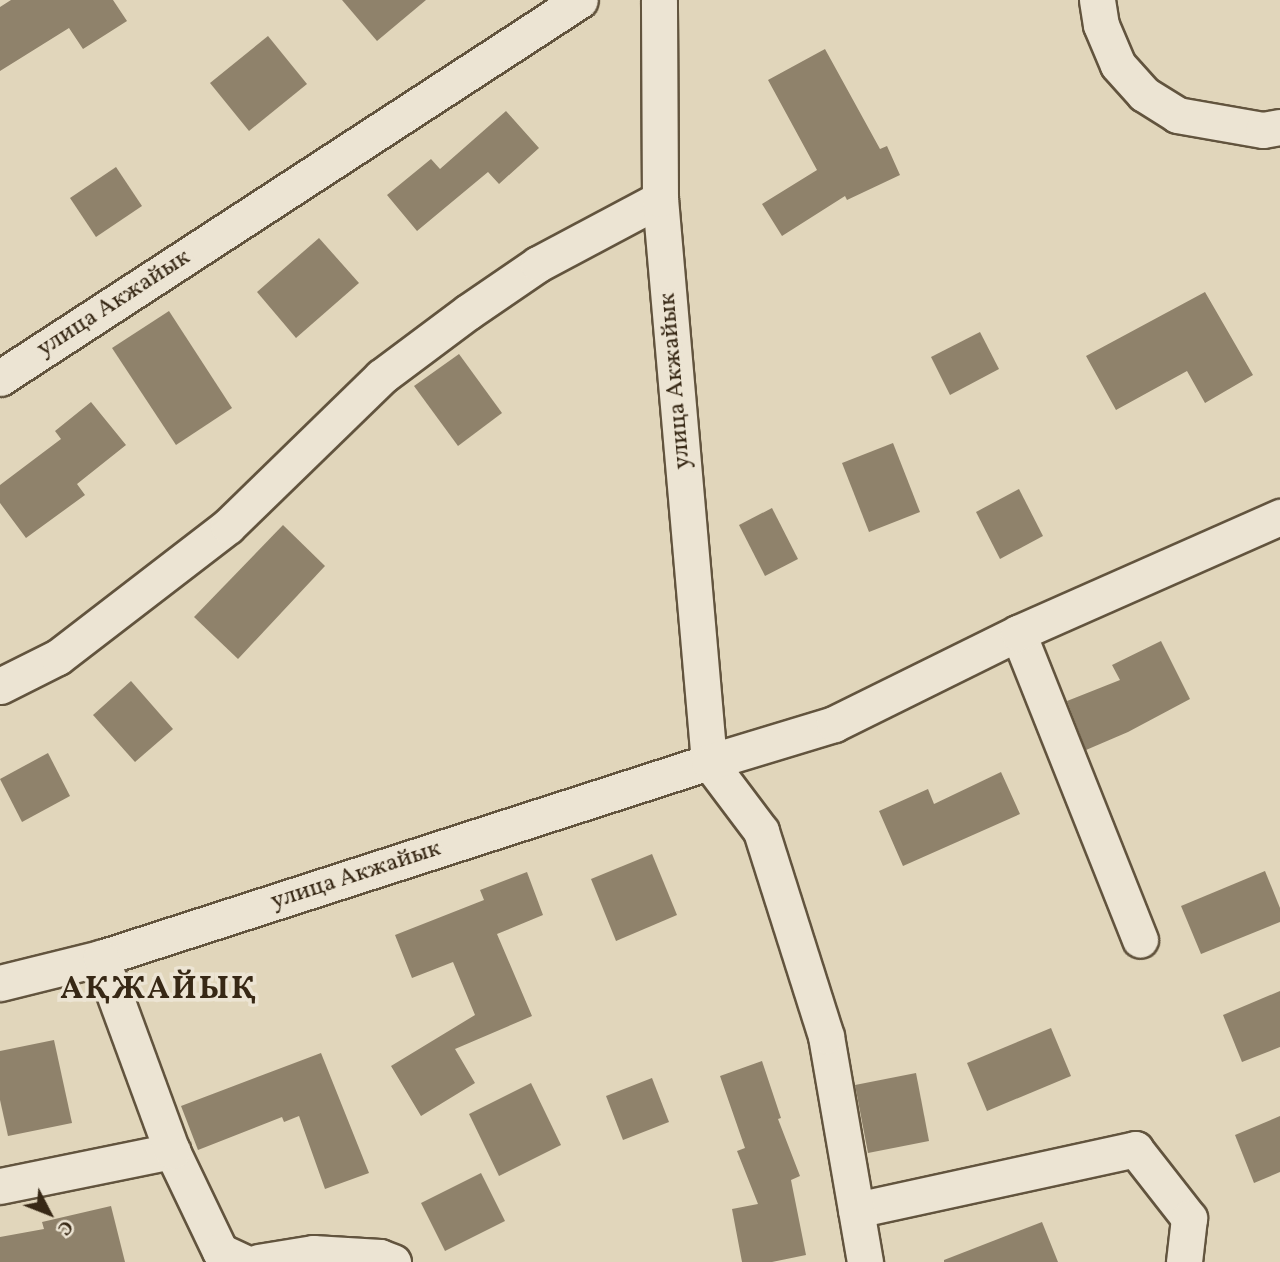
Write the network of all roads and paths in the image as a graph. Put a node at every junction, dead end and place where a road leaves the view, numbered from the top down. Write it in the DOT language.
graph roads {
  1 [pos="580,0"];
  2 [pos="659,0"];
  3 [pos="1097,0"];
  4 [pos="1280,127"];
  5 [pos="660,199"];
  6 [pos="0,378"];
  7 [pos="1280,517"];
  8 [pos="1018,633"];
  9 [pos="0,686"];
  10 [pos="709,762"];
  11 [pos="1140,940"];
  12 [pos="101,958"];
  13 [pos="0,983"];
  14 [pos="172,1151"];
  15 [pos="0,1186"];
  16 [pos="856,1210"];
  17 [pos="244,1262"];
  18 [pos="258,1262"];
  19 [pos="393,1262"];
  20 [pos="865,1262"];
  21 [pos="1184,1262"];
  1 -- 6 [label="street, улица Акжайык"];
  2 -- 5 [label="street, улица Акжайык"];
  3 -- 4 [label="street"];
  5 -- 9 [label="street"];
  5 -- 10 [label="street, улица Акжайык"];
  7 -- 8 [label="street, улица Акжайык"];
  8 -- 10 [label="street, улица Акжайык"];
  8 -- 11 [label="street"];
  10 -- 12 [label="street, улица Акжайык"];
  10 -- 16 [label="street"];
  12 -- 13 [label="street, улица Акжайык"];
  12 -- 14 [label="street"];
  14 -- 15 [label="street"];
  14 -- 17 [label="street"];
  16 -- 20 [label="street"];
  16 -- 21 [label="street"];
  18 -- 19 [label="street"];
}
